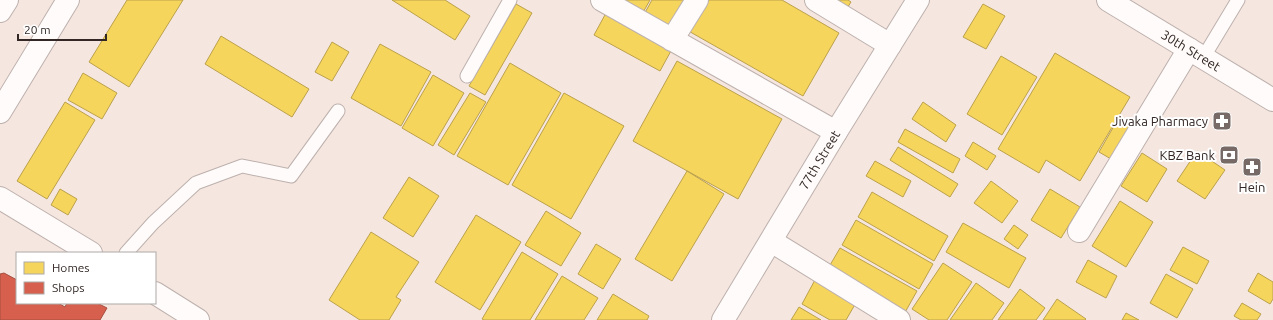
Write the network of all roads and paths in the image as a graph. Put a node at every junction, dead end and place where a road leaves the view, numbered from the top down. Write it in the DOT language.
graph roads {
  1 [pos="7,0"];
  2 [pos="68,0"];
  3 [pos="510,0"];
  4 [pos="602,0"];
  5 [pos="697,0"];
  6 [pos="816,0"];
  7 [pos="918,0"];
  8 [pos="1108,0"];
  9 [pos="1238,0"];
  10 [pos="0,11"];
  11 [pos="672,40"];
  12 [pos="890,45"];
  13 [pos="1196,54"];
  14 [pos="467,76"];
  15 [pos="1273,100"];
  16 [pos="338,111"];
  17 [pos="0,112"];
  18 [pos="836,132"];
  19 [pos="0,198"];
  20 [pos="1079,231"];
  21 [pos="771,241"];
  22 [pos="89,252"];
  23 [pos="127,252"];
  24 [pos="156,294"];
  25 [pos="198,320"];
  26 [pos="723,320"];
  27 [pos="900,320"];
  1 -- 10 [label="street"];
  2 -- 17 [label="street"];
  3 -- 14 [label="lane"];
  4 -- 11 [label="street"];
  5 -- 11 [label="street"];
  6 -- 12 [label="street"];
  7 -- 12 [label="street, 77th Street"];
  8 -- 13 [label="street, 30th Street"];
  9 -- 13 [label="lane"];
  11 -- 18 [label="street"];
  12 -- 18 [label="street, 77th Street"];
  13 -- 15 [label="street, 30th Street"];
  13 -- 20 [label="street"];
  16 -- 23 [label="lane"];
  18 -- 21 [label="street, 77th Street"];
  19 -- 22 [label="street"];
  21 -- 26 [label="street, 77th Street"];
  21 -- 27 [label="street"];
  24 -- 25 [label="street"];
}
